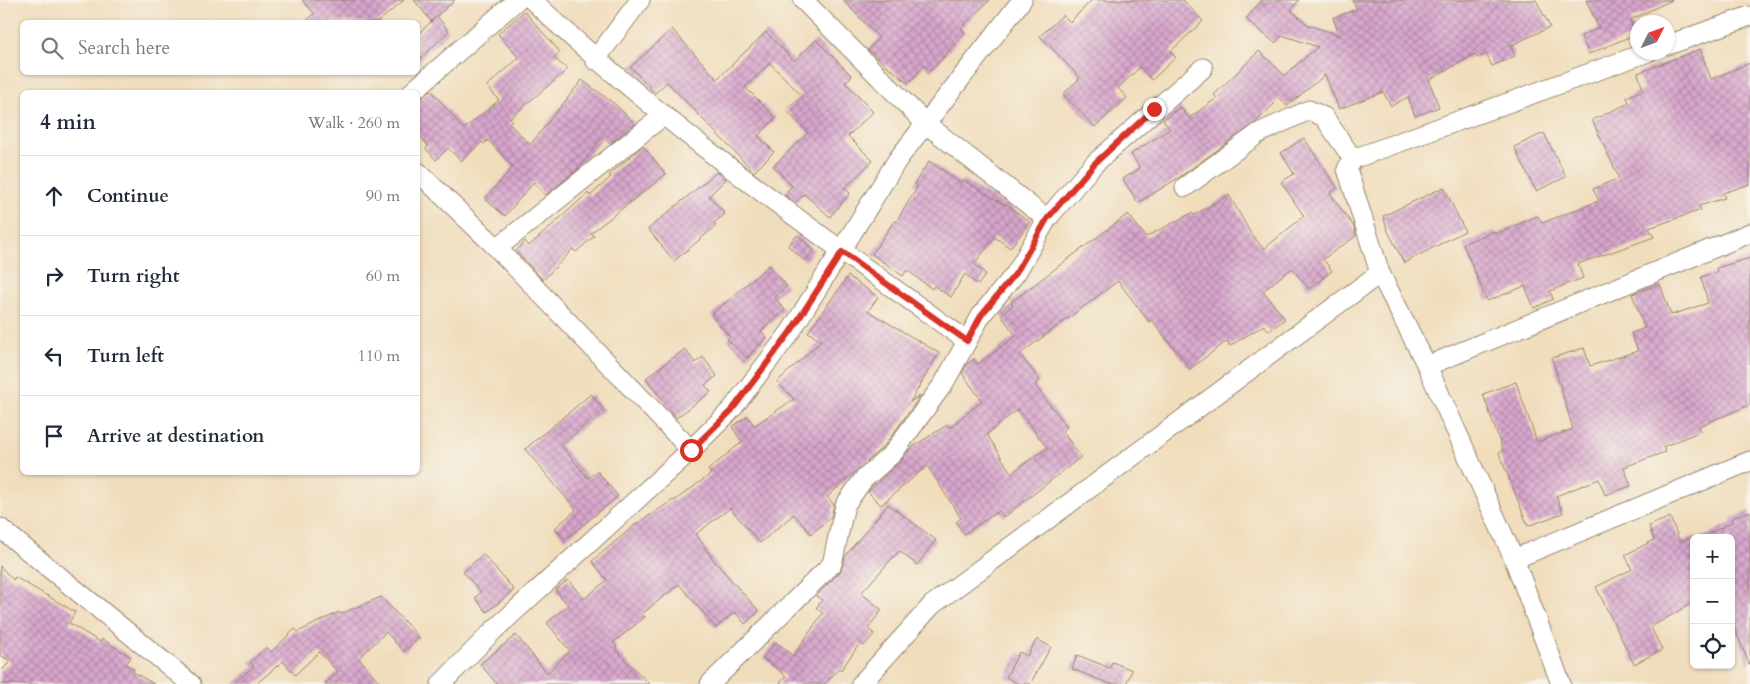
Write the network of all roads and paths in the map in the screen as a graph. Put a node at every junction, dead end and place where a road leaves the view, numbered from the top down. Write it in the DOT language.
graph roads {
  1 [pos="517,0"];
  2 [pos="532,0"];
  3 [pos="640,0"];
  4 [pos="803,0"];
  5 [pos="1022,0"];
  6 [pos="1750,16"];
  7 [pos="1675,43"];
  8 [pos="1630,59"];
  9 [pos="596,60"];
  10 [pos="1204,68"];
  11 [pos="414,90"];
  12 [pos="664,115"];
  13 [pos="926,123"];
  14 [pos="1353,159"];
  15 [pos="420,174"];
  16 [pos="1185,187"];
  17 [pos="1047,219"];
  18 [pos="1750,233"];
  19 [pos="497,248"];
  20 [pos="842,252"];
  21 [pos="1380,274"];
  22 [pos="967,341"];
  23 [pos="1427,366"];
  24 [pos="691,450"];
  25 [pos="1750,461"];
  26 [pos="0,528"];
  27 [pos="1514,558"];
  28 [pos="191,684"];
  29 [pos="441,684"];
  30 [pos="710,684"];
  31 [pos="860,684"];
  32 [pos="1561,684"];
  1 -- 11 [label="street"];
  2 -- 9 [label="street"];
  3 -- 9 [label="street"];
  4 -- 13 [label="street"];
  5 -- 13 [label="street"];
  6 -- 7 [label="street"];
  8 -- 14 [label="street"];
  9 -- 12 [label="street"];
  10 -- 17 [label="street"];
  12 -- 19 [label="street"];
  12 -- 20 [label="street"];
  13 -- 17 [label="street"];
  13 -- 20 [label="street"];
  14 -- 16 [label="street"];
  14 -- 21 [label="street"];
  15 -- 19 [label="street"];
  17 -- 22 [label="street"];
  18 -- 23 [label="street"];
  19 -- 24 [label="street"];
  20 -- 22 [label="street"];
  20 -- 24 [label="street"];
  21 -- 23 [label="street"];
  21 -- 31 [label="street"];
  22 -- 30 [label="street"];
  23 -- 27 [label="street"];
  24 -- 29 [label="street"];
  25 -- 27 [label="street"];
  26 -- 28 [label="street"];
  27 -- 32 [label="street"];
}
